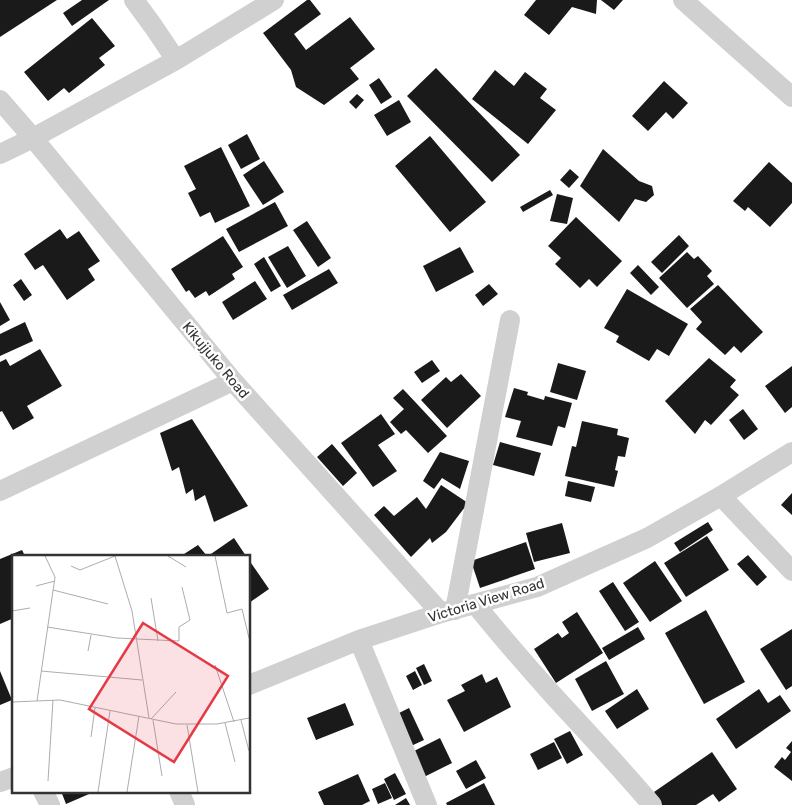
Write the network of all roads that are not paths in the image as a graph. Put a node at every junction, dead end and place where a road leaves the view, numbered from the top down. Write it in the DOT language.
graph roads {
  1 [pos="134,0"];
  2 [pos="274,0"];
  3 [pos="683,0"];
  4 [pos="176,60"];
  5 [pos="792,97"];
  6 [pos="0,100"];
  7 [pos="33,138"];
  8 [pos="0,154"];
  9 [pos="510,320"];
  10 [pos="233,381"];
  11 [pos="792,452"];
  12 [pos="0,491"];
  13 [pos="721,496"];
  14 [pos="792,571"];
  15 [pos="475,604"];
  16 [pos="448,611"];
  17 [pos="359,640"];
  18 [pos="250,685"];
  19 [pos="12,778"];
  20 [pos="0,782"];
  21 [pos="44,792"];
  22 [pos="179,792"];
  23 [pos="50,805"];
  24 [pos="185,805"];
  25 [pos="427,805"];
  26 [pos="652,805"];
  1 -- 4 [label="street"];
  2 -- 4 [label="street"];
  3 -- 5 [label="street"];
  4 -- 7 [label="street"];
  6 -- 7 [label="street, Kikujjuko Road"];
  7 -- 8 [label="street"];
  7 -- 10 [label="street, Kikujjuko Road"];
  9 -- 16 [label="street"];
  10 -- 12 [label="street"];
  10 -- 16 [label="street, Kikujjuko Road"];
  11 -- 13 [label="street, Victoria View Road"];
  13 -- 14 [label="street"];
  13 -- 15 [label="street, Victoria View Road"];
  15 -- 16 [label="street, Victoria View Road"];
  15 -- 26 [label="street"];
  16 -- 17 [label="street, Victoria View Road"];
  17 -- 18 [label="street, Victoria View Road"];
  17 -- 25 [label="street"];
  19 -- 20 [label="street"];
  21 -- 23 [label="street"];
  22 -- 24 [label="street"];
}
